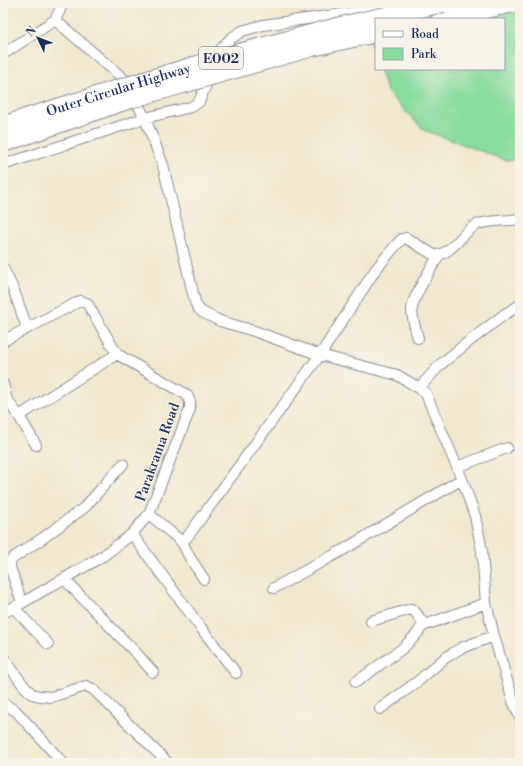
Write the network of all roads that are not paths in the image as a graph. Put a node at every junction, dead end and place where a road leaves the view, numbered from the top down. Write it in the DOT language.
graph roads {
  1 [pos="63,3"];
  2 [pos="397,3"];
  3 [pos="443,3"];
  4 [pos="513,3"];
  5 [pos="375,18"];
  6 [pos="376,18"];
  7 [pos="446,18"];
  8 [pos="55,20"];
  9 [pos="375,33"];
  10 [pos="3,54"];
  11 [pos="145,118"];
  12 [pos="3,126"];
  13 [pos="3,143"];
  14 [pos="3,165"];
  15 [pos="520,220"];
  16 [pos="439,255"];
  17 [pos="3,268"];
  18 [pos="520,305"];
  19 [pos="27,328"];
  20 [pos="418,338"];
  21 [pos="3,341"];
  22 [pos="117,354"];
  23 [pos="320,355"];
  24 [pos="3,384"];
  25 [pos="419,388"];
  26 [pos="19,416"];
  27 [pos="36,445"];
  28 [pos="507,448"];
  29 [pos="123,464"];
  30 [pos="457,467"];
  31 [pos="462,479"];
  32 [pos="149,514"];
  33 [pos="132,534"];
  34 [pos="182,542"];
  35 [pos="64,579"];
  36 [pos="204,579"];
  37 [pos="274,588"];
  38 [pos="486,603"];
  39 [pos="18,606"];
  40 [pos="3,614"];
  41 [pos="371,621"];
  42 [pos="424,624"];
  43 [pos="494,636"];
  44 [pos="48,644"];
  45 [pos="3,657"];
  46 [pos="152,672"];
  47 [pos="236,673"];
  48 [pos="356,682"];
  49 [pos="3,702"];
  50 [pos="380,709"];
  51 [pos="520,717"];
  52 [pos="63,763"];
  53 [pos="168,763"];
  1 -- 8 [label="street"];
  2 -- 11 [label="street"];
  3 -- 6 [label="highway, Outer Circular Highway / E002, bridge"];
  4 -- 7 [label="highway"];
  5 -- 12 [label="highway, Outer Circular Highway / E002, bridge"];
  8 -- 10 [label="street"];
  8 -- 11 [label="street"];
  9 -- 13 [label="highway, Outer Circular Highway / E002, bridge"];
  11 -- 14 [label="street"];
  11 -- 23 [label="street"];
  15 -- 16 [label="street"];
  16 -- 20 [label="street"];
  16 -- 23 [label="street"];
  17 -- 19 [label="street"];
  18 -- 25 [label="street"];
  19 -- 21 [label="street"];
  19 -- 22 [label="street"];
  22 -- 26 [label="street"];
  22 -- 32 [label="street, Parakrama Road"];
  23 -- 25 [label="street"];
  23 -- 34 [label="street"];
  24 -- 26 [label="street"];
  25 -- 30 [label="street"];
  26 -- 27 [label="street"];
  28 -- 30 [label="street"];
  29 -- 39 [label="street"];
  30 -- 31 [label="street"];
  31 -- 37 [label="street"];
  31 -- 38 [label="street"];
  32 -- 33 [label="street, Parakrama Road"];
  32 -- 34 [label="street"];
  33 -- 35 [label="street, Parakrama Road"];
  33 -- 47 [label="street"];
  34 -- 36 [label="street"];
  35 -- 39 [label="street, Parakrama Road"];
  35 -- 46 [label="street"];
  38 -- 42 [label="street"];
  38 -- 43 [label="street"];
  39 -- 40 [label="street, Parakrama Road"];
  39 -- 44 [label="street"];
  41 -- 42 [label="street"];
  42 -- 48 [label="street"];
  43 -- 50 [label="street"];
  43 -- 51 [label="street"];
  45 -- 53 [label="street"];
  49 -- 52 [label="street"];
}
